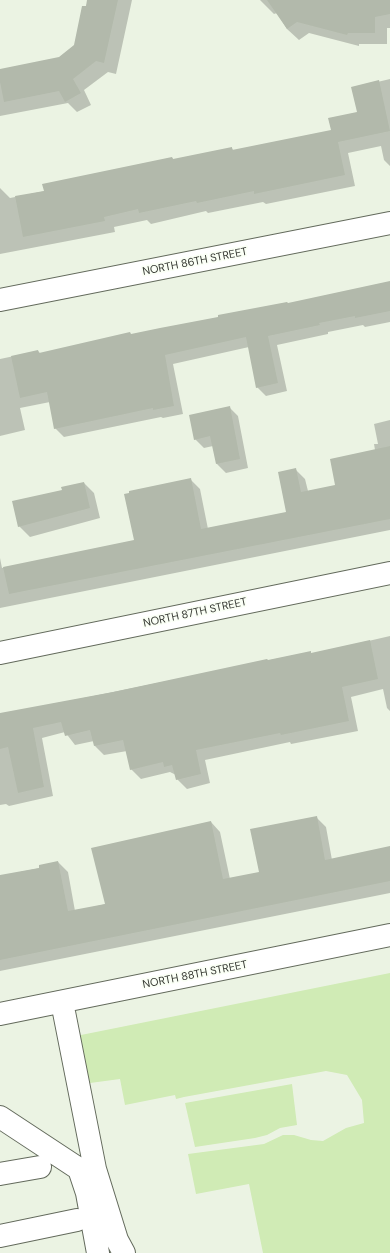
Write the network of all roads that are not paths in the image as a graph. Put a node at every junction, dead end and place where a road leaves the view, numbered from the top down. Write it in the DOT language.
graph roads {
  1 [pos="390,223"];
  2 [pos="0,300"];
  3 [pos="390,573"];
  4 [pos="0,653"];
  5 [pos="390,935"];
  6 [pos="62,1002"];
  7 [pos="0,1014"];
  8 [pos="0,1116"];
  9 [pos="40,1167"];
  10 [pos="0,1174"];
  11 [pos="77,1220"];
  12 [pos="0,1236"];
  13 [pos="98,1253"];
  14 [pos="124,1253"];
  1 -- 2 [label="street, NORTH 86TH STREET"];
  3 -- 4 [label="street, NORTH 87TH STREET"];
  5 -- 6 [label="street, NORTH 88TH STREET"];
  6 -- 7 [label="street, NORTH 88TH STREET"];
  6 -- 14 [label="street"];
  8 -- 13 [label="street"];
  9 -- 10 [label="street"];
  11 -- 12 [label="street"];
}
